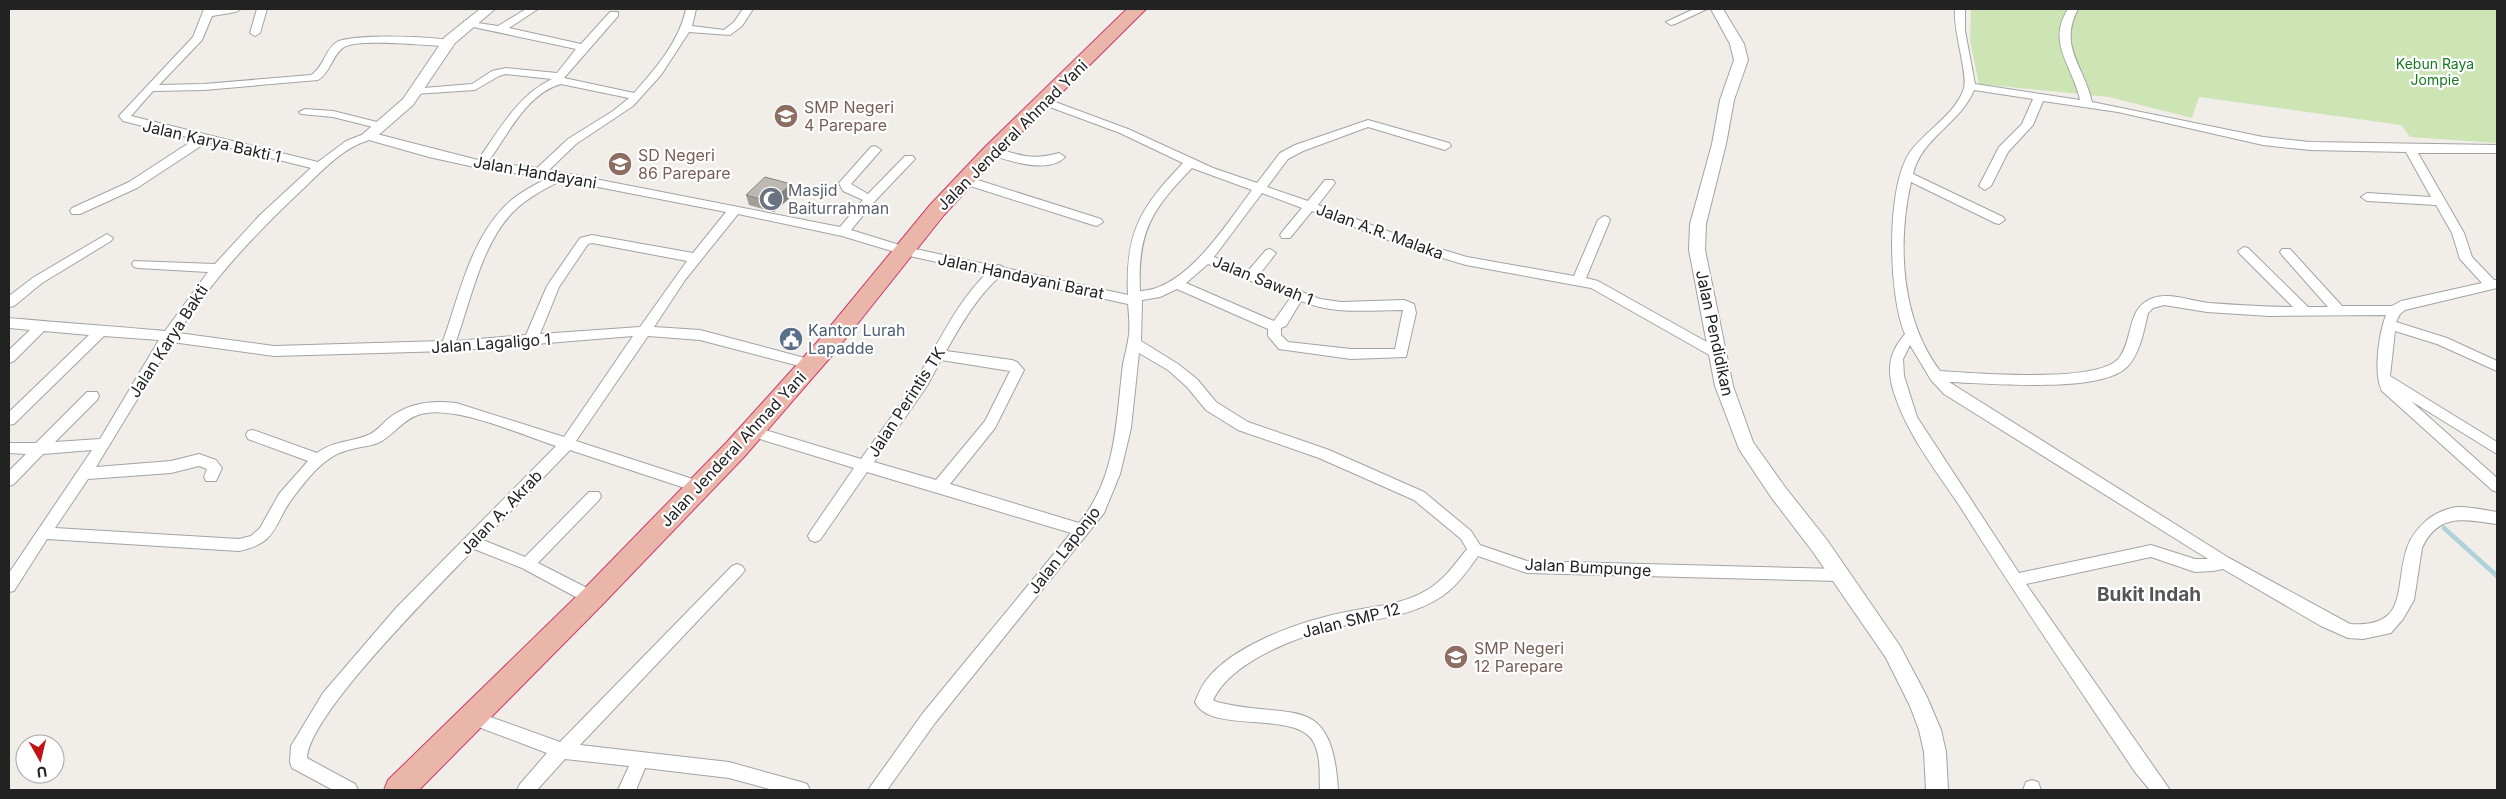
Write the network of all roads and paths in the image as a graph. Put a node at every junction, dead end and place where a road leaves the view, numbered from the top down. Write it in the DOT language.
graph roads {
  1 [pos="236,9"];
  2 [pos="262,9"];
  3 [pos="488,9"];
  4 [pos="533,9"];
  5 [pos="691,9"];
  6 [pos="748,9"];
  7 [pos="1137,9"];
  8 [pos="1702,9"];
  9 [pos="1717,9"];
  10 [pos="1960,9"];
  11 [pos="2073,9"];
  12 [pos="208,11"];
  13 [pos="614,14"];
  14 [pos="1671,22"];
  15 [pos="468,23"];
  16 [pos="686,29"];
  17 [pos="499,30"];
  18 [pos="255,33"];
  19 [pos="448,43"];
  20 [pos="583,48"];
  21 [pos="559,80"];
  22 [pos="1970,86"];
  23 [pos="151,88"];
  24 [pos="415,91"];
  25 [pos="636,96"];
  26 [pos="2039,98"];
  27 [pos="1043,101"];
  28 [pos="2087,104"];
  29 [pos="305,112"];
  30 [pos="381,126"];
  31 [pos="369,136"];
  32 [pos="205,138"];
  33 [pos="1445,146"];
  34 [pos="2410,149"];
  35 [pos="2497,149"];
  36 [pos="875,150"];
  37 [pos="992,151"];
  38 [pos="1059,157"];
  39 [pos="909,159"];
  40 [pos="1192,162"];
  41 [pos="480,164"];
  42 [pos="320,166"];
  43 [pos="540,172"];
  44 [pos="1906,175"];
  45 [pos="560,176"];
  46 [pos="965,180"];
  47 [pos="1329,183"];
  48 [pos="1985,186"];
  49 [pos="1261,190"];
  50 [pos="2367,197"];
  51 [pos="870,199"];
  52 [pos="2438,201"];
  53 [pos="1310,206"];
  54 [pos="735,209"];
  55 [pos="76,211"];
  56 [pos="1604,220"];
  57 [pos="1999,220"];
  58 [pos="1097,222"];
  59 [pos="843,232"];
  60 [pos="1286,235"];
  61 [pos="107,238"];
  62 [pos="906,251"];
  63 [pos="2244,251"];
  64 [pos="2286,252"];
  65 [pos="1270,253"];
  66 [pos="695,258"];
  67 [pos="1206,259"];
  68 [pos="138,264"];
  69 [pos="217,268"];
  70 [pos="999,269"];
  71 [pos="1250,277"];
  72 [pos="1578,281"];
  73 [pos="1177,284"];
  74 [pos="2494,285"];
  75 [pos="1298,296"];
  76 [pos="1136,298"];
  77 [pos="9,303"];
  78 [pos="2339,310"];
  79 [pos="2305,312"];
  80 [pos="2391,317"];
  81 [pos="9,323"];
  82 [pos="1274,326"];
  83 [pos="41,327"];
  84 [pos="102,329"];
  85 [pos="644,331"];
  86 [pos="1911,335"];
  87 [pos="168,336"];
  88 [pos="531,340"];
  89 [pos="1135,344"];
  90 [pos="448,346"];
  91 [pos="1716,353"];
  92 [pos="937,355"];
  93 [pos="9,358"];
  94 [pos="811,364"];
  95 [pos="2497,366"];
  96 [pos="1936,376"];
  97 [pos="2383,377"];
  98 [pos="92,396"];
  99 [pos="9,420"];
  100 [pos="752,431"];
  101 [pos="253,435"];
  102 [pos="104,444"];
  103 [pos="567,444"];
  104 [pos="9,448"];
  105 [pos="2497,448"];
  106 [pos="40,450"];
  107 [pos="319,460"];
  108 [pos="864,467"];
  109 [pos="83,474"];
  110 [pos="211,476"];
  111 [pos="9,480"];
  112 [pos="2497,486"];
  113 [pos="700,487"];
  114 [pos="939,487"];
  115 [pos="594,496"];
  116 [pos="2497,518"];
  117 [pos="1082,530"];
  118 [pos="43,533"];
  119 [pos="815,536"];
  120 [pos="472,542"];
  121 [pos="1475,549"];
  122 [pos="2224,562"];
  123 [pos="526,564"];
  124 [pos="737,570"];
  125 [pos="1840,575"];
  126 [pos="2015,580"];
  127 [pos="9,586"];
  128 [pos="592,598"];
  129 [pos="471,717"];
  130 [pos="563,751"];
  131 [pos="641,759"];
  132 [pos="349,790"];
  133 [pos="400,790"];
  134 [pos="526,790"];
  135 [pos="627,790"];
  136 [pos="801,790"];
  137 [pos="877,790"];
  138 [pos="1329,790"];
  139 [pos="1937,790"];
  140 [pos="2160,790"];
  1 -- 12 [label="street"];
  2 -- 18 [label="street"];
  3 -- 15 [label="street"];
  4 -- 17 [label="street"];
  5 -- 16 [label="street"];
  6 -- 16 [label="street"];
  7 -- 27 [label="highway, Jalan Jenderal Ahmad Yani"];
  8 -- 14 [label="street"];
  9 -- 91 [label="street, Jalan Pendidikan"];
  10 -- 22 [label="street"];
  11 -- 28 [label="street"];
  12 -- 23 [label="street, Jalan Karya Bakti 1"];
  13 -- 20 [label="street"];
  15 -- 17 [label="street"];
  15 -- 19 [label="street"];
  16 -- 25 [label="street"];
  17 -- 20 [label="street"];
  19 -- 23 [label="street"];
  19 -- 24 [label="street"];
  20 -- 21 [label="street"];
  21 -- 24 [label="street"];
  21 -- 25 [label="street"];
  21 -- 41 [label="street"];
  22 -- 26 [label="street"];
  22 -- 44 [label="street"];
  23 -- 32 [label="street, Jalan Karya Bakti 1"];
  24 -- 30 [label="street"];
  25 -- 43 [label="street"];
  26 -- 28 [label="street"];
  26 -- 48 [label="street"];
  27 -- 37 [label="highway, Jalan Jenderal Ahmad Yani"];
  27 -- 40 [label="street, Jalan A.R. Malaka"];
  28 -- 34 [label="street"];
  29 -- 30 [label="street"];
  30 -- 31 [label="street"];
  31 -- 41 [label="street, Jalan Handayani"];
  31 -- 42 [label="street, Jalan Karya Bakti"];
  32 -- 42 [label="street, Jalan Karya Bakti 1"];
  32 -- 55 [label="street"];
  33 -- 49 [label="street, Jalan Sawah 1"];
  34 -- 35 [label="street"];
  34 -- 52 [label="street"];
  36 -- 51 [label="street"];
  37 -- 38 [label="street"];
  37 -- 46 [label="highway, Jalan Jenderal Ahmad Yani"];
  39 -- 51 [label="street"];
  40 -- 49 [label="street, Jalan A.R. Malaka"];
  40 -- 76 [label="street, Jalan Laponjo"];
  41 -- 43 [label="street, Jalan Handayani"];
  42 -- 69 [label="street, Jalan Karya Bakti"];
  43 -- 45 [label="street, Jalan Handayani"];
  44 -- 57 [label="street"];
  44 -- 86 [label="street"];
  45 -- 54 [label="street, Jalan Handayani"];
  45 -- 90 [label="street"];
  46 -- 58 [label="street"];
  46 -- 62 [label="highway, Jalan Jenderal Ahmad Yani"];
  47 -- 53 [label="street"];
  49 -- 53 [label="street, Jalan A.R. Malaka"];
  49 -- 67 [label="street, Jalan Sawah 1"];
  50 -- 52 [label="street"];
  51 -- 59 [label="street"];
  52 -- 74 [label="street"];
  53 -- 60 [label="street"];
  53 -- 72 [label="street, Jalan A.R. Malaka"];
  54 -- 59 [label="street, Jalan Handayani"];
  54 -- 66 [label="street, Jalan A. Akrab"];
  56 -- 72 [label="street"];
  59 -- 62 [label="street, Jalan Handayani"];
  61 -- 77 [label="street"];
  62 -- 70 [label="street, Jalan Handayani Barat"];
  62 -- 94 [label="highway, Jalan Jenderal Ahmad Yani"];
  63 -- 79 [label="street"];
  64 -- 78 [label="street"];
  65 -- 71 [label="street"];
  66 -- 85 [label="street, Jalan A. Akrab"];
  66 -- 88 [label="street"];
  67 -- 71 [label="street, Jalan Sawah 1"];
  67 -- 73 [label="street, Jalan Handayani Barat"];
  68 -- 69 [label="street"];
  69 -- 87 [label="street, Jalan Karya Bakti"];
  70 -- 76 [label="street, Jalan Handayani Barat"];
  70 -- 92 [label="street, Jalan Perintis TK"];
  71 -- 75 [label="street, Jalan Sawah 1"];
  72 -- 91 [label="street, Jalan A.R. Malaka"];
  73 -- 76 [label="street, Jalan Handayani Barat"];
  73 -- 82 [label="street"];
  74 -- 80 [label="street"];
  75 -- 82 [label="street"];
  75 -- 82 [label="street, Jalan Sawah 1"];
  76 -- 89 [label="street, Jalan Laponjo"];
  78 -- 79 [label="street"];
  78 -- 80 [label="street"];
  79 -- 96 [label="street"];
  80 -- 95 [label="street"];
  80 -- 97 [label="street"];
  81 -- 83 [label="street, Jalan Lagaligo 1"];
  83 -- 84 [label="street, Jalan Lagaligo 1"];
  83 -- 93 [label="street"];
  84 -- 87 [label="street, Jalan Lagaligo 1"];
  84 -- 99 [label="street"];
  85 -- 88 [label="street, Jalan Lagaligo 1"];
  85 -- 94 [label="street, Jalan Lagaligo 1"];
  85 -- 103 [label="street, Jalan A. Akrab"];
  86 -- 96 [label="street"];
  86 -- 126 [label="street"];
  87 -- 90 [label="street, Jalan Lagaligo 1"];
  87 -- 102 [label="street, Jalan Karya Bakti"];
  88 -- 90 [label="street, Jalan Lagaligo 1"];
  89 -- 117 [label="street, Jalan Laponjo"];
  89 -- 121 [label="street"];
  91 -- 125 [label="street, Jalan Pendidikan"];
  92 -- 108 [label="street, Jalan Perintis TK"];
  92 -- 114 [label="street"];
  94 -- 100 [label="highway, Jalan Jenderal Ahmad Yani"];
  96 -- 122 [label="street"];
  97 -- 105 [label="street"];
  97 -- 112 [label="street"];
  98 -- 106 [label="street"];
  100 -- 108 [label="street"];
  100 -- 113 [label="highway, Jalan Jenderal Ahmad Yani"];
  101 -- 107 [label="street"];
  102 -- 106 [label="street"];
  102 -- 109 [label="street, Jalan Karya Bakti"];
  103 -- 107 [label="street"];
  103 -- 113 [label="street"];
  103 -- 120 [label="street, Jalan A. Akrab"];
  104 -- 106 [label="street"];
  106 -- 111 [label="street"];
  107 -- 118 [label="street"];
  108 -- 114 [label="street"];
  108 -- 119 [label="street, Jalan Perintis TK"];
  109 -- 110 [label="street"];
  109 -- 118 [label="street, Jalan Karya Bakti"];
  113 -- 128 [label="highway, Jalan Jenderal Ahmad Yani"];
  114 -- 117 [label="street"];
  115 -- 123 [label="street"];
  116 -- 122 [label="street"];
  117 -- 137 [label="street, Jalan Laponjo"];
  118 -- 127 [label="street, Jalan Karya Bakti"];
  120 -- 123 [label="street"];
  120 -- 132 [label="street, Jalan A. Akrab"];
  121 -- 125 [label="street, Jalan Bumpunge"];
  121 -- 138 [label="street, Jalan SMP 12"];
  122 -- 126 [label="street"];
  123 -- 128 [label="street"];
  124 -- 130 [label="street"];
  125 -- 139 [label="street, Jalan Pendidikan"];
  126 -- 140 [label="street"];
  128 -- 129 [label="highway, Jalan Jenderal Ahmad Yani"];
  129 -- 130 [label="street"];
  129 -- 133 [label="highway, Jalan Jenderal Ahmad Yani"];
  130 -- 131 [label="street"];
  130 -- 134 [label="street"];
  131 -- 135 [label="street"];
  131 -- 136 [label="street"];
}
